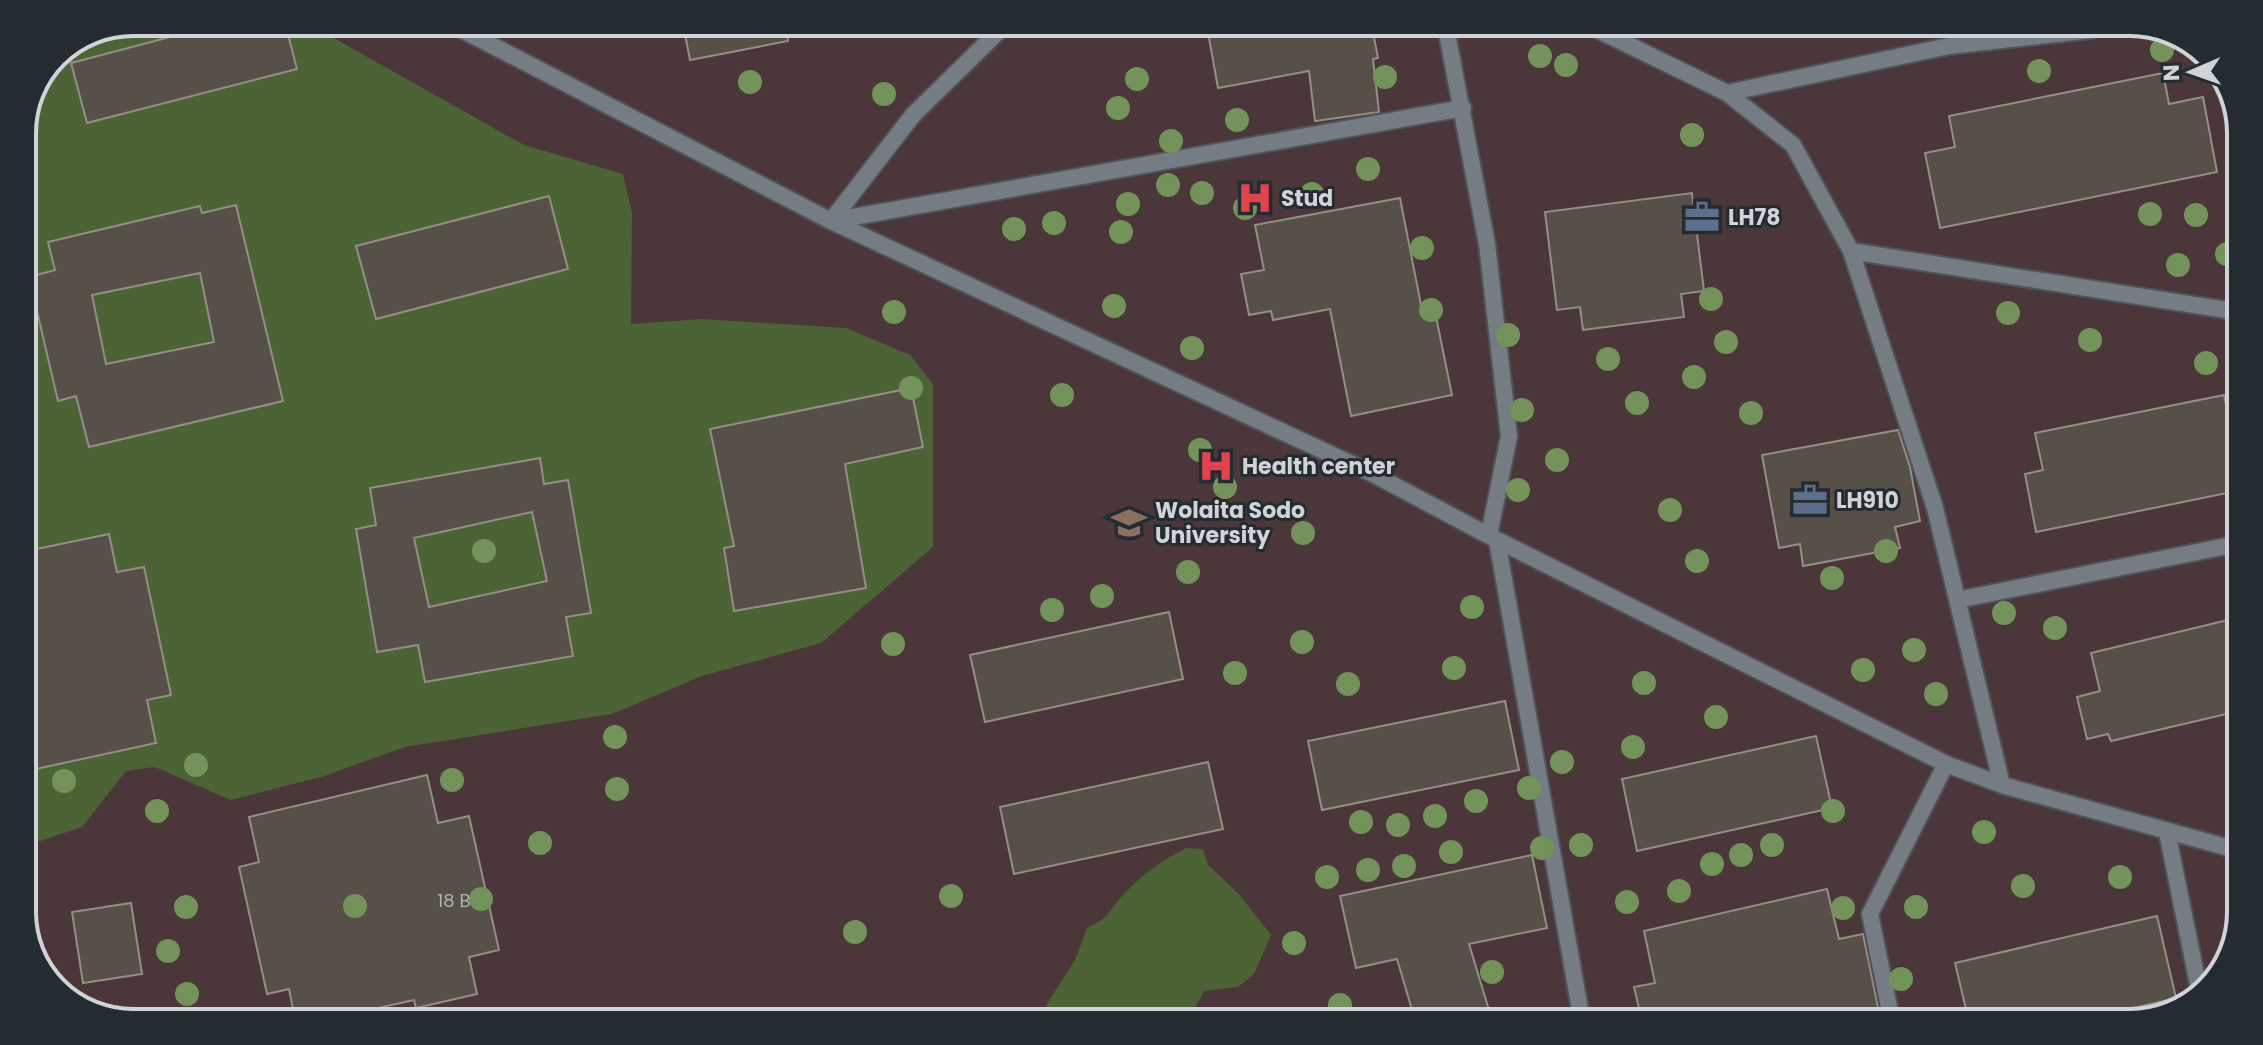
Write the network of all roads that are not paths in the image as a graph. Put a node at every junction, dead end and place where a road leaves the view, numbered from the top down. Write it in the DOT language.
graph roads {
  1 [pos="474,36"];
  2 [pos="994,36"];
  3 [pos="1448,36"];
  4 [pos="1610,36"];
  5 [pos="2038,36"];
  6 [pos="1727,93"];
  7 [pos="1463,108"];
  8 [pos="831,221"];
  9 [pos="1851,251"];
  10 [pos="2227,310"];
  11 [pos="1493,538"];
  12 [pos="2227,546"];
  13 [pos="1957,600"];
  14 [pos="1946,764"];
  15 [pos="2002,785"];
  16 [pos="2167,832"];
  17 [pos="2227,847"];
  18 [pos="2197,982"];
  19 [pos="1580,1009"];
  20 [pos="1889,1009"];
  1 -- 8 [label="lane"];
  2 -- 8 [label="lane"];
  3 -- 7 [label="lane"];
  4 -- 6 [label="lane"];
  5 -- 6 [label="lane"];
  6 -- 9 [label="lane"];
  7 -- 8 [label="lane"];
  7 -- 11 [label="lane"];
  8 -- 11 [label="lane"];
  9 -- 10 [label="lane"];
  9 -- 13 [label="lane"];
  11 -- 14 [label="lane"];
  11 -- 19 [label="lane"];
  12 -- 13 [label="lane"];
  13 -- 15 [label="lane"];
  14 -- 15 [label="lane"];
  14 -- 20 [label="lane"];
  15 -- 16 [label="lane"];
  16 -- 17 [label="lane"];
  16 -- 18 [label="lane"];
}
